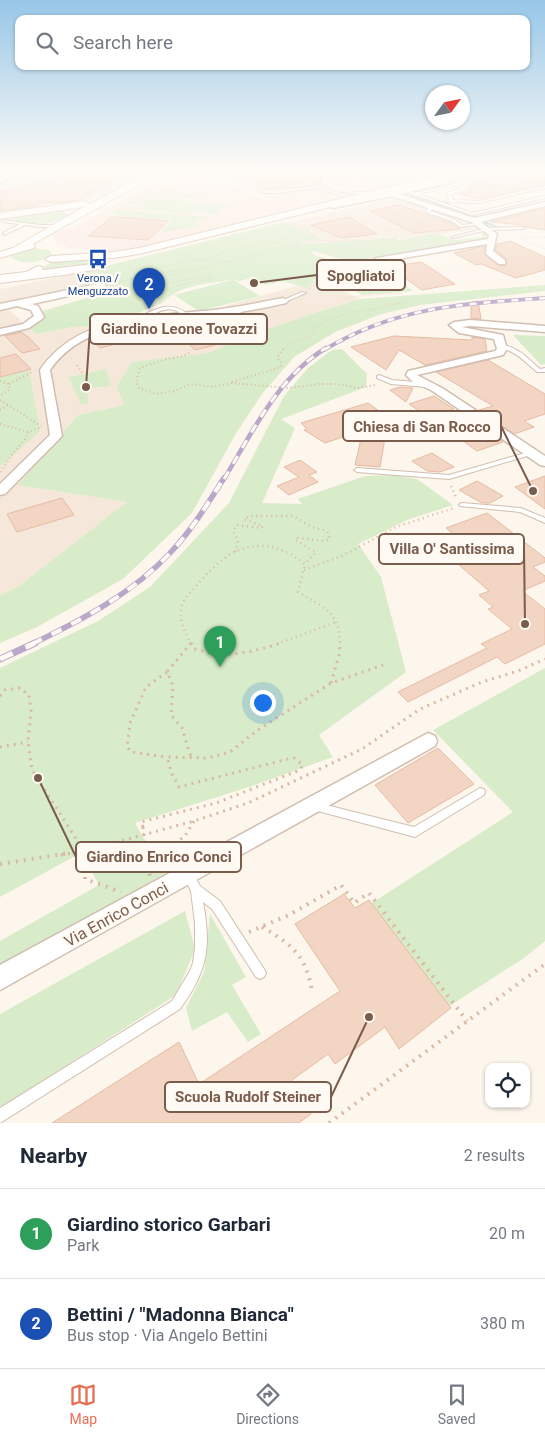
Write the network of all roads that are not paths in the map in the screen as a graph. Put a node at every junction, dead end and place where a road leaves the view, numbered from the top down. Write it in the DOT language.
graph roads {
  1 [pos="11,220"];
  2 [pos="73,220"];
  3 [pos="282,220"];
  4 [pos="468,220"];
  5 [pos="498,220"];
  6 [pos="24,224"];
  7 [pos="523,228"];
  8 [pos="485,229"];
  9 [pos="4,234"];
  10 [pos="452,236"];
  11 [pos="51,245"];
  12 [pos="165,246"];
  13 [pos="16,260"];
  14 [pos="377,261"];
  15 [pos="502,262"];
  16 [pos="0,263"];
  17 [pos="0,279"];
  18 [pos="105,285"];
  19 [pos="304,293"];
  20 [pos="35,299"];
  21 [pos="283,301"];
  22 [pos="299,301"];
  23 [pos="17,304"];
  24 [pos="0,307"];
  25 [pos="243,309"];
  26 [pos="232,317"];
  27 [pos="545,329"];
  28 [pos="0,332"];
  29 [pos="502,347"];
  30 [pos="545,370"];
  31 [pos="378,377"];
  32 [pos="431,385"];
  33 [pos="532,452"];
  34 [pos="545,462"];
  35 [pos="357,470"];
  36 [pos="0,491"];
  37 [pos="462,506"];
  38 [pos="545,521"];
  39 [pos="428,741"];
  40 [pos="480,792"];
  41 [pos="311,805"];
  42 [pos="192,882"];
  43 [pos="260,973"];
  44 [pos="0,978"];
  45 [pos="0,1116"];
  1 -- 6 [label="lane"];
  2 -- 11 [label="main road"];
  3 -- 12 [label="main road"];
  4 -- 8 [label="street"];
  5 -- 8 [label="street"];
  6 -- 9 [label="lane"];
  6 -- 11 [label="lane"];
  7 -- 8 [label="lane"];
  8 -- 10 [label="lane"];
  8 -- 14 [label="street"];
  8 -- 15 [label="street"];
  11 -- 12 [label="main road"];
  11 -- 13 [label="main road"];
  11 -- 13 [label="main road"];
  11 -- 13 [label="main road"];
  12 -- 13 [label="main road"];
  13 -- 16 [label="main road"];
  13 -- 17 [label="main road"];
  18 -- 23 [label="street"];
  19 -- 21 [label="lane"];
  20 -- 23 [label="street"];
  21 -- 22 [label="lane"];
  21 -- 25 [label="street"];
  23 -- 24 [label="street"];
  23 -- 28 [label="street"];
  25 -- 26 [label="lane"];
  25 -- 36 [label="street"];
  27 -- 29 [label="street"];
  29 -- 30 [label="lane"];
  29 -- 32 [label="street"];
  31 -- 32 [label="lane"];
  32 -- 33 [label="street"];
  33 -- 34 [label="street"];
  33 -- 35 [label="lane"];
  37 -- 38 [label="lane"];
  39 -- 41 [label="street, Via Enrico Conci"];
  40 -- 41 [label="lane"];
  41 -- 42 [label="street, Via Enrico Conci"];
  42 -- 43 [label="lane"];
  42 -- 44 [label="street, Via Enrico Conci"];
  42 -- 45 [label="lane"];
}
